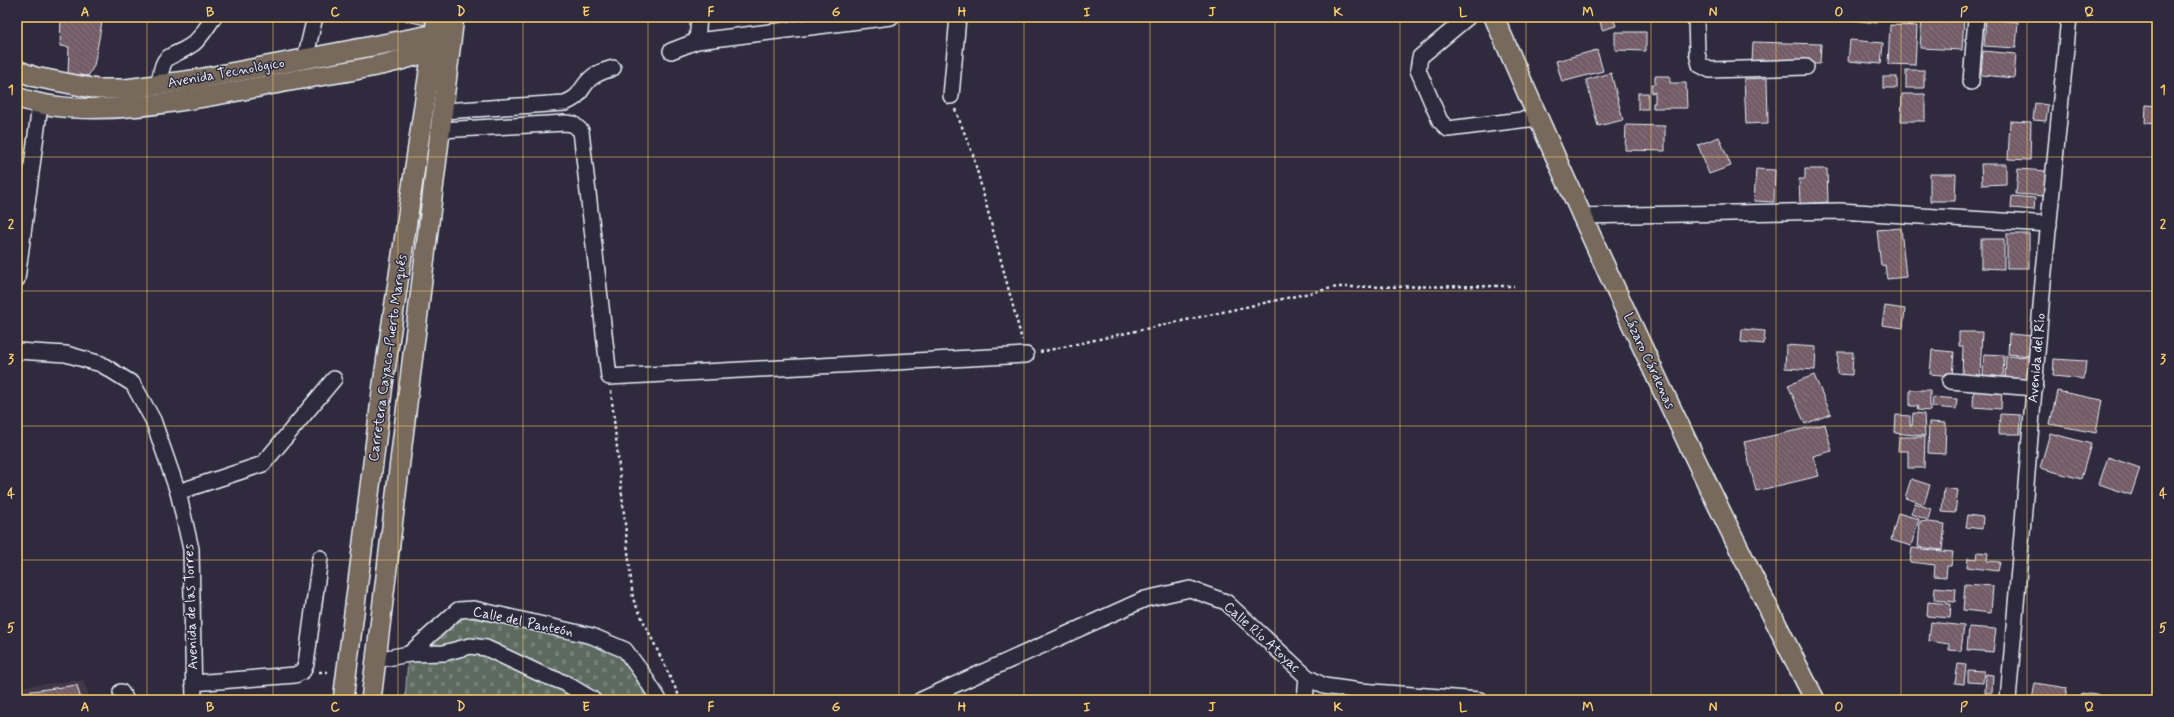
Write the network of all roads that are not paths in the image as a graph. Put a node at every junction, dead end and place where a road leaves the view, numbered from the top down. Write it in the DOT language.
graph roads {
  1 [pos="214,17"];
  2 [pos="315,17"];
  3 [pos="698,17"];
  4 [pos="891,17"];
  5 [pos="958,17"];
  6 [pos="1468,17"];
  7 [pos="1494,17"];
  8 [pos="1696,17"];
  9 [pos="1976,17"];
  10 [pos="2069,17"];
  11 [pos="444,33"];
  12 [pos="697,41"];
  13 [pos="671,51"];
  14 [pos="305,59"];
  15 [pos="1806,67"];
  16 [pos="613,68"];
  17 [pos="17,70"];
  18 [pos="1971,82"];
  19 [pos="159,85"];
  20 [pos="950,96"];
  21 [pos="17,97"];
  22 [pos="40,105"];
  23 [pos="444,111"];
  24 [pos="1538,118"];
  25 [pos="441,130"];
  26 [pos="1580,216"];
  27 [pos="2049,224"];
  28 [pos="17,279"];
  29 [pos="17,351"];
  30 [pos="1026,355"];
  31 [pos="334,379"];
  32 [pos="1950,380"];
  33 [pos="2034,388"];
  34 [pos="178,492"];
  35 [pos="320,558"];
  36 [pos="409,654"];
  37 [pos="376,660"];
  38 [pos="1307,677"];
  39 [pos="193,683"];
  40 [pos="194,700"];
  41 [pos="343,700"];
  42 [pos="372,700"];
  43 [pos="593,700"];
  44 [pos="659,700"];
  45 [pos="921,700"];
  46 [pos="1305,700"];
  47 [pos="1480,700"];
  48 [pos="1815,700"];
  49 [pos="2008,700"];
  1 -- 19 [label="street"];
  2 -- 14 [label="street"];
  3 -- 12 [label="street"];
  4 -- 12 [label="street"];
  5 -- 20 [label="street"];
  6 -- 24 [label="street"];
  7 -- 24 [label="main road, Lázaro Cárdenas"];
  8 -- 15 [label="street"];
  9 -- 18 [label="street"];
  10 -- 27 [label="street, Avenida del Río"];
  11 -- 14 [label="main road, Avenida Tecnológico"];
  11 -- 22 [label="main road, Avenida Tecnológico"];
  11 -- 23 [label="main road, Carretera Cayaco-Puerto Marqués"];
  11 -- 41 [label="main road, Carretera Cayaco-Puerto Marqués"];
  12 -- 13 [label="street"];
  14 -- 19 [label="main road, Avenida Tecnológico"];
  16 -- 23 [label="street"];
  17 -- 19 [label="main road, Avenida Tecnológico"];
  21 -- 22 [label="main road, Avenida Tecnológico"];
  22 -- 28 [label="street"];
  23 -- 25 [label="main road, Carretera Cayaco-Puerto Marqués"];
  24 -- 26 [label="main road, Lázaro Cárdenas"];
  25 -- 30 [label="street"];
  25 -- 37 [label="main road, Carretera Cayaco-Puerto Marqués"];
  26 -- 27 [label="street"];
  26 -- 48 [label="main road, Lázaro Cárdenas"];
  27 -- 33 [label="street, Avenida del Río"];
  29 -- 34 [label="street, Avenida de las Torres"];
  31 -- 34 [label="street"];
  32 -- 33 [label="street"];
  33 -- 49 [label="street, Avenida del Río"];
  34 -- 39 [label="street, Avenida de las Torres"];
  35 -- 39 [label="street"];
  36 -- 37 [label="street"];
  36 -- 43 [label="street"];
  36 -- 44 [label="street, Calle del Panteón"];
  37 -- 42 [label="main road, Carretera Cayaco-Puerto Marqués"];
  38 -- 45 [label="street, Calle Río Atoyac"];
  38 -- 46 [label="street"];
  38 -- 47 [label="street, Calle Río Atoyac"];
  39 -- 40 [label="street, Avenida de las Torres"];
}
